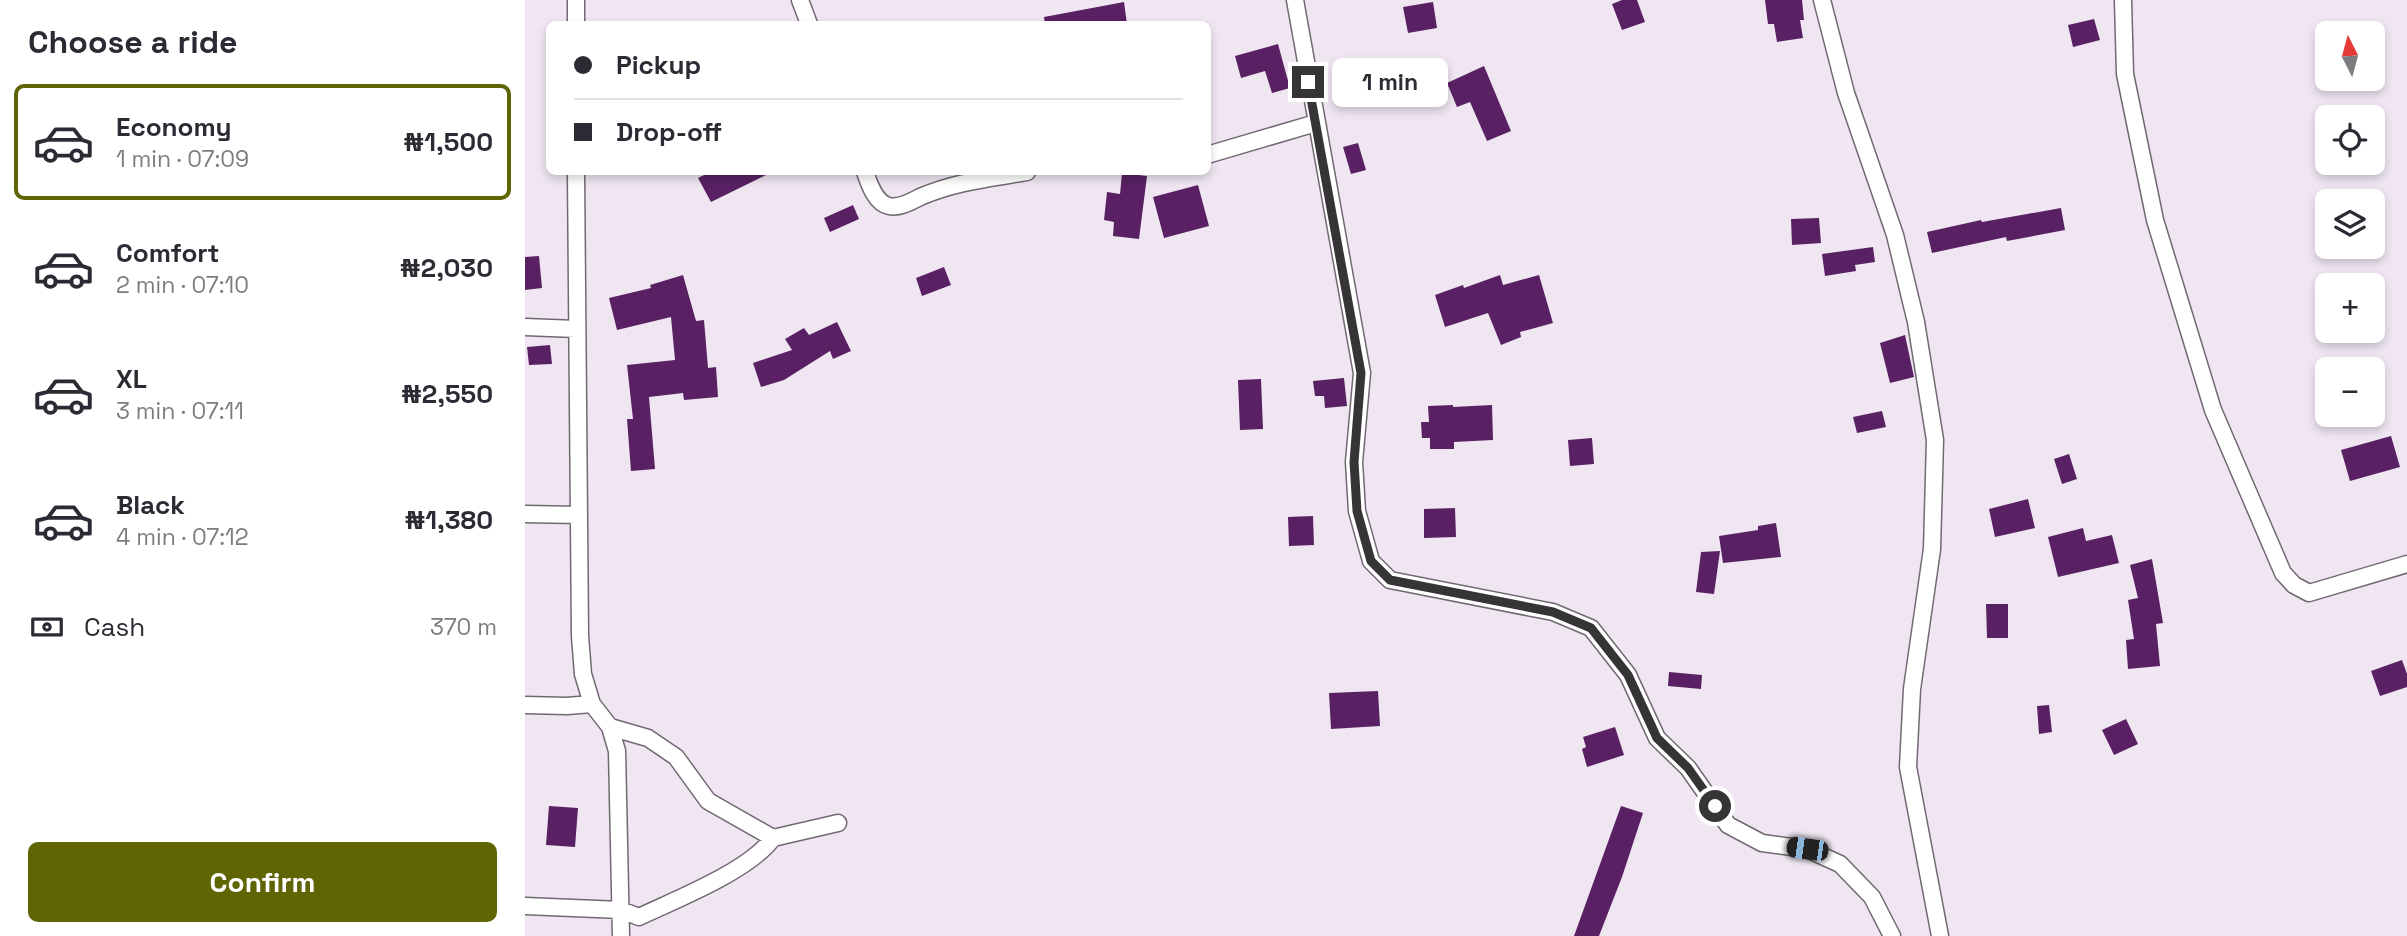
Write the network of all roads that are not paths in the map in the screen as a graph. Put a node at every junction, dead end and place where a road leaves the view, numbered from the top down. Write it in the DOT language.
graph roads {
  1 [pos="576,0"];
  2 [pos="800,0"];
  3 [pos="1294,0"];
  4 [pos="1822,0"];
  5 [pos="2123,0"];
  6 [pos="576,21"];
  7 [pos="808,21"];
  8 [pos="1315,122"];
  9 [pos="1211,154"];
  10 [pos="576,175"];
  11 [pos="866,175"];
  12 [pos="1011,175"];
  13 [pos="525,327"];
  14 [pos="576,329"];
  15 [pos="525,514"];
  16 [pos="579,515"];
  17 [pos="2407,564"];
  18 [pos="593,704"];
  19 [pos="525,705"];
  20 [pos="610,727"];
  21 [pos="838,823"];
  22 [pos="773,838"];
  23 [pos="525,906"];
  24 [pos="621,909"];
  25 [pos="621,936"];
  26 [pos="1892,936"];
  27 [pos="1940,936"];
  1 -- 6 [label="street"];
  2 -- 7 [label="street"];
  3 -- 8 [label="street"];
  4 -- 27 [label="street"];
  5 -- 17 [label="street"];
  8 -- 9 [label="street"];
  8 -- 26 [label="street"];
  10 -- 14 [label="street"];
  11 -- 12 [label="street"];
  13 -- 14 [label="street"];
  14 -- 16 [label="street"];
  15 -- 16 [label="street"];
  16 -- 18 [label="street"];
  18 -- 19 [label="street"];
  18 -- 20 [label="street"];
  20 -- 22 [label="street"];
  20 -- 24 [label="street"];
  21 -- 22 [label="street"];
  22 -- 24 [label="street"];
  23 -- 24 [label="street"];
  24 -- 25 [label="street"];
}
